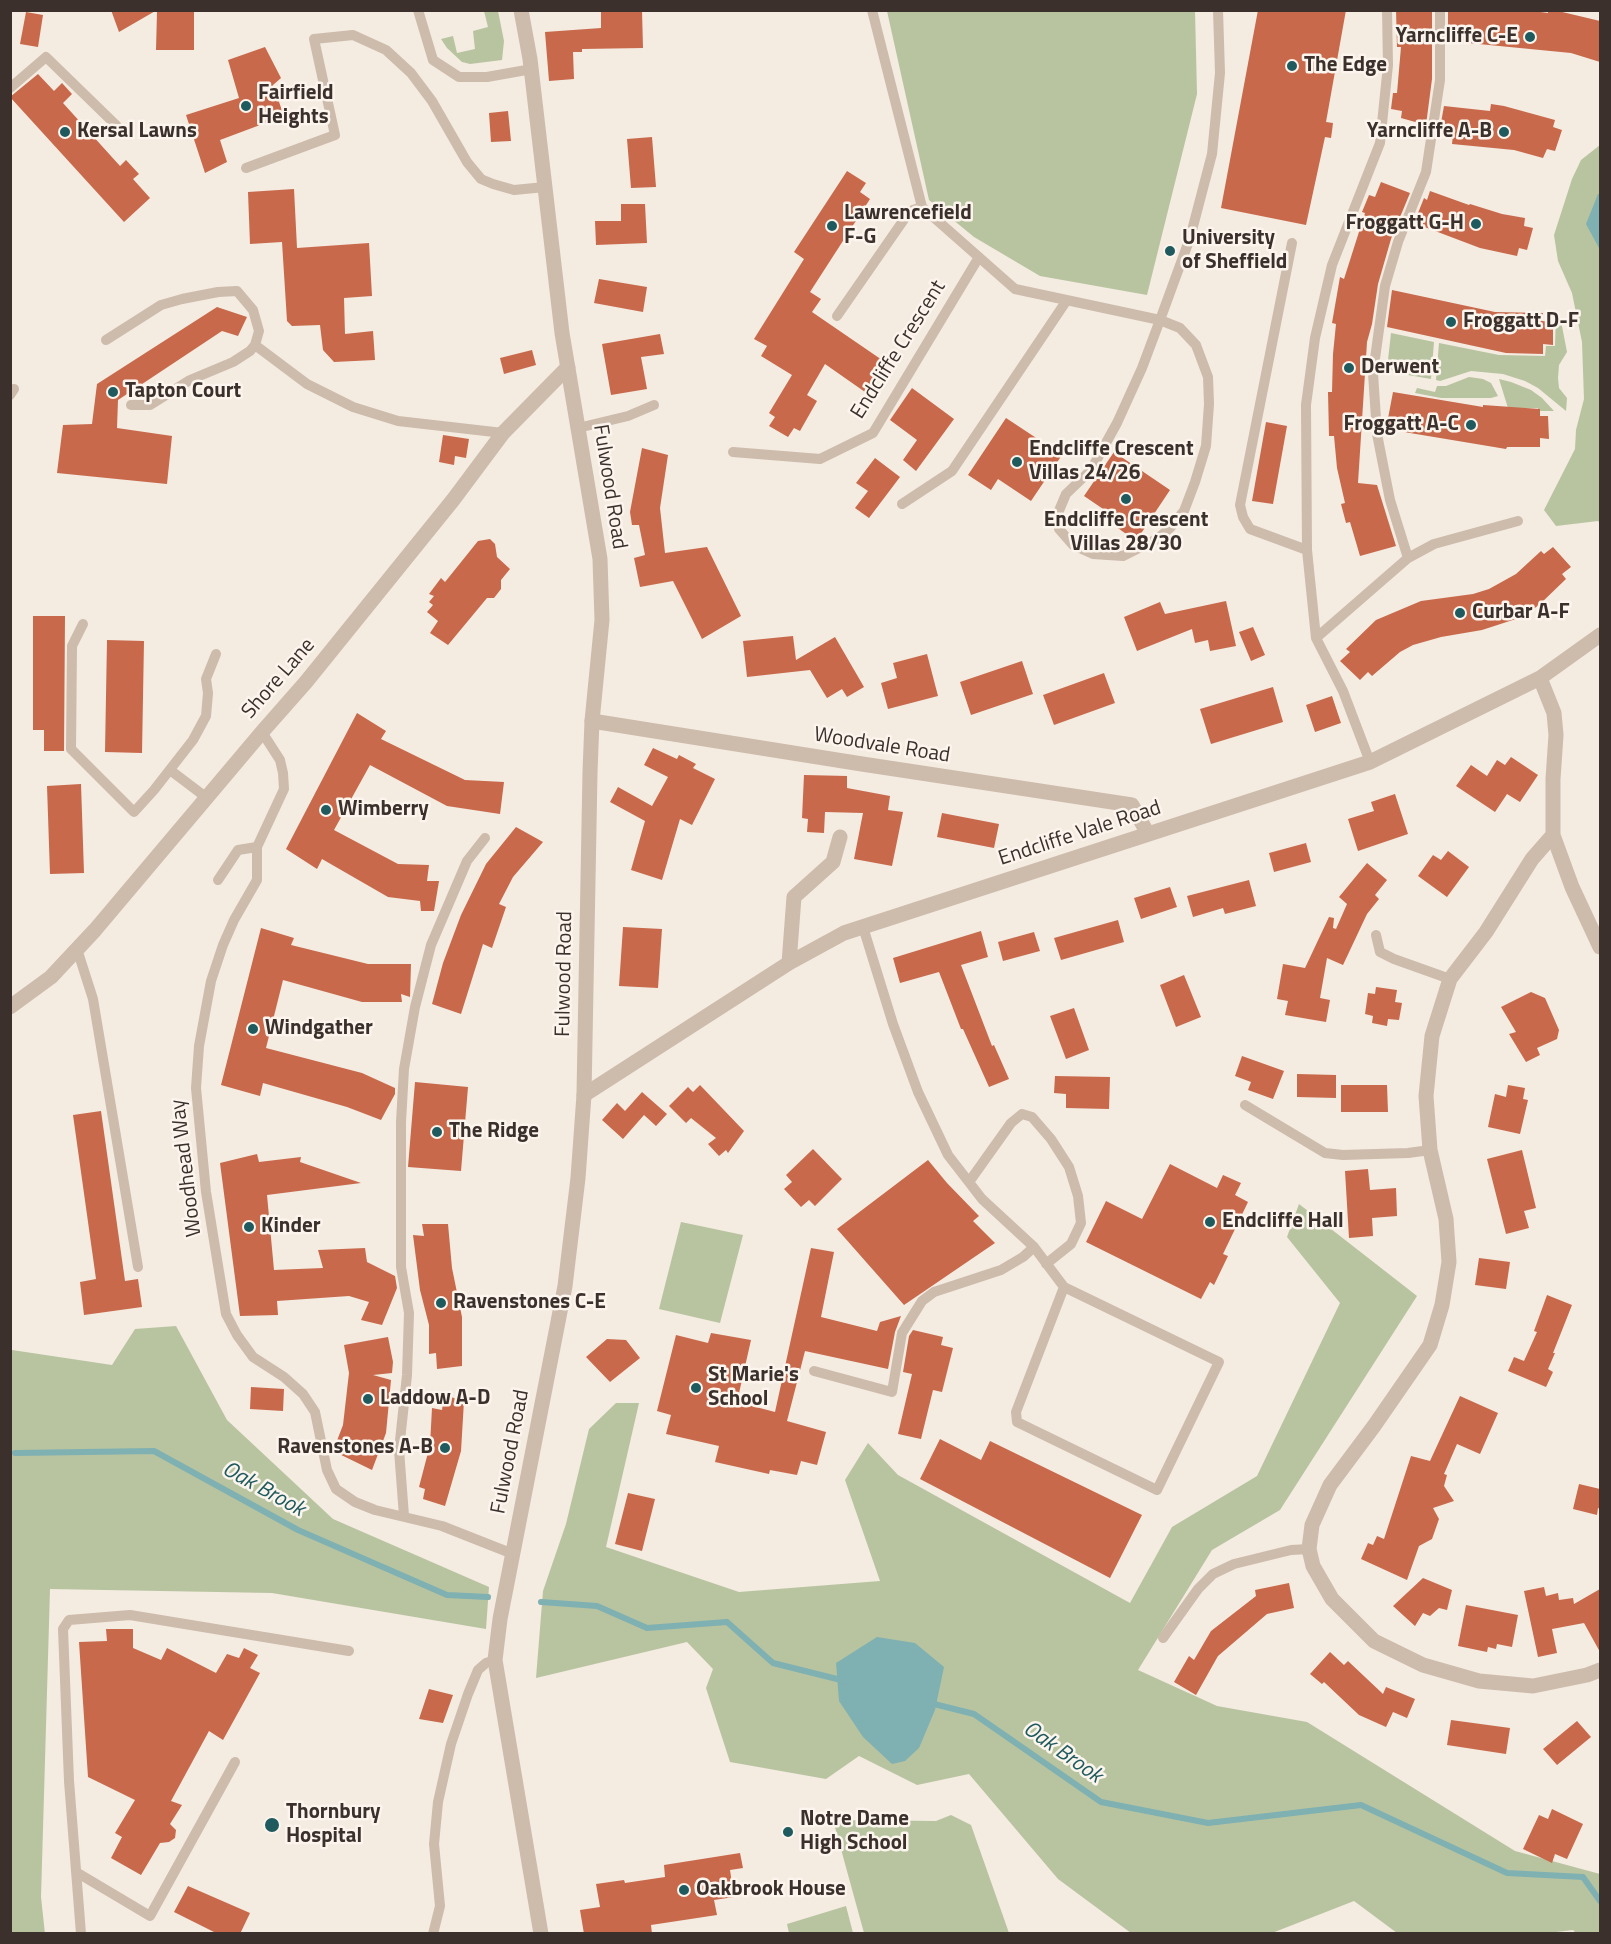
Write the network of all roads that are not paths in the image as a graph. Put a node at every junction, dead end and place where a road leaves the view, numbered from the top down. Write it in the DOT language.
graph roads {
  1 [pos="418,10"];
  2 [pos="521,10"];
  3 [pos="872,10"];
  4 [pos="1218,10"];
  5 [pos="1387,10"];
  6 [pos="1440,10"];
  7 [pos="532,69"];
  8 [pos="10,88"];
  9 [pos="117,126"];
  10 [pos="246,168"];
  11 [pos="546,187"];
  12 [pos="922,207"];
  13 [pos="1292,243"];
  14 [pos="979,257"];
  15 [pos="1067,300"];
  16 [pos="837,316"];
  17 [pos="1160,320"];
  18 [pos="106,340"];
  19 [pos="255,345"];
  20 [pos="568,367"];
  21 [pos="131,405"];
  22 [pos="654,405"];
  23 [pos="578,428"];
  24 [pos="503,433"];
  25 [pos="733,452"];
  26 [pos="902,504"];
  27 [pos="1518,521"];
  28 [pos="1307,550"];
  29 [pos="1408,558"];
  30 [pos="83,624"];
  31 [pos="1600,635"];
  32 [pos="1316,638"];
  33 [pos="216,654"];
  34 [pos="1540,678"];
  35 [pos="592,721"];
  36 [pos="262,732"];
  37 [pos="1370,762"];
  38 [pos="170,770"];
  39 [pos="207,798"];
  40 [pos="1148,834"];
  41 [pos="1553,835"];
  42 [pos="840,837"];
  43 [pos="485,838"];
  44 [pos="257,847"];
  45 [pos="218,880"];
  46 [pos="863,927"];
  47 [pos="1376,935"];
  48 [pos="1600,947"];
  49 [pos="77,949"];
  50 [pos="789,963"];
  51 [pos="1450,979"];
  52 [pos="10,1007"];
  53 [pos="584,1095"];
  54 [pos="1245,1105"];
  55 [pos="1430,1150"];
  56 [pos="969,1182"];
  57 [pos="1034,1247"];
  58 [pos="1046,1264"];
  59 [pos="138,1267"];
  60 [pos="1064,1287"];
  61 [pos="814,1371"];
  62 [pos="404,1516"];
  63 [pos="1309,1549"];
  64 [pos="513,1554"];
  65 [pos="1163,1638"];
  66 [pos="349,1651"];
  67 [pos="495,1660"];
  68 [pos="1600,1670"];
  69 [pos="235,1762"];
  70 [pos="76,1872"];
  71 [pos="81,1934"];
  72 [pos="433,1934"];
  73 [pos="541,1934"];
  1 -- 7 [label="lane"];
  2 -- 7 [label="street, Fulwood Road"];
  3 -- 12 [label="lane"];
  4 -- 17 [label="lane"];
  5 -- 28 [label="lane"];
  6 -- 29 [label="lane"];
  7 -- 11 [label="street, Fulwood Road"];
  8 -- 9 [label="lane"];
  10 -- 11 [label="lane"];
  11 -- 20 [label="street, Fulwood Road"];
  12 -- 14 [label="lane"];
  12 -- 16 [label="lane"];
  13 -- 28 [label="lane"];
  14 -- 15 [label="lane"];
  14 -- 25 [label="lane, Endcliffe Crescent"];
  15 -- 17 [label="lane"];
  15 -- 26 [label="lane"];
  17 -- 17 [label="lane"];
  18 -- 19 [label="lane"];
  19 -- 21 [label="lane"];
  19 -- 24 [label="lane"];
  20 -- 23 [label="street, Fulwood Road"];
  20 -- 24 [label="street, Shore Lane"];
  22 -- 23 [label="lane"];
  23 -- 35 [label="street, Fulwood Road"];
  24 -- 36 [label="street, Shore Lane"];
  27 -- 29 [label="lane"];
  28 -- 32 [label="lane"];
  29 -- 32 [label="lane"];
  30 -- 38 [label="lane"];
  31 -- 34 [label="street, Endcliffe Vale Road"];
  32 -- 37 [label="lane"];
  33 -- 38 [label="lane"];
  34 -- 37 [label="street, Endcliffe Vale Road"];
  34 -- 41 [label="street"];
  35 -- 40 [label="street, Woodvale Road"];
  35 -- 53 [label="street, Fulwood Road"];
  36 -- 39 [label="street, Shore Lane"];
  36 -- 44 [label="lane, Woodhead Way"];
  37 -- 40 [label="street, Endcliffe Vale Road"];
  38 -- 39 [label="lane"];
  39 -- 49 [label="street, Shore Lane"];
  40 -- 46 [label="street, Endcliffe Vale Road"];
  41 -- 48 [label="street"];
  41 -- 51 [label="street"];
  42 -- 50 [label="street"];
  43 -- 62 [label="lane"];
  44 -- 45 [label="lane"];
  44 -- 62 [label="lane, Woodhead Way"];
  46 -- 50 [label="street, Endcliffe Vale Road"];
  46 -- 56 [label="lane"];
  47 -- 51 [label="lane"];
  49 -- 52 [label="street, Shore Lane"];
  49 -- 59 [label="lane"];
  50 -- 53 [label="street, Endcliffe Vale Road"];
  51 -- 55 [label="street"];
  53 -- 64 [label="street, Fulwood Road"];
  54 -- 55 [label="lane"];
  55 -- 63 [label="street"];
  56 -- 57 [label="lane"];
  56 -- 58 [label="lane"];
  57 -- 58 [label="lane"];
  57 -- 61 [label="lane"];
  58 -- 60 [label="lane"];
  60 -- 60 [label="lane"];
  62 -- 64 [label="lane, Woodhead Way"];
  63 -- 65 [label="lane"];
  63 -- 68 [label="street"];
  64 -- 67 [label="street, Fulwood Road"];
  66 -- 70 [label="lane"];
  67 -- 72 [label="lane"];
  67 -- 73 [label="street, Fulwood Road"];
  69 -- 70 [label="lane"];
  70 -- 71 [label="lane"];
}
